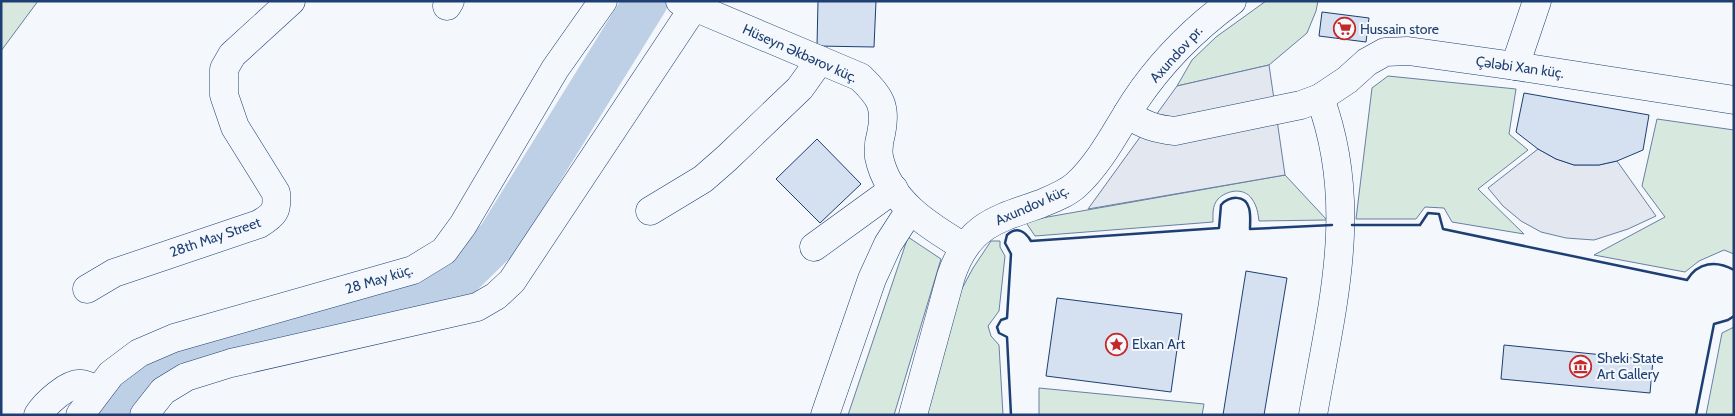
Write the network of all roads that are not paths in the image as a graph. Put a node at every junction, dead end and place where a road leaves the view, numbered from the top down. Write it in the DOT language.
graph roads {
  1 [pos="291,1"];
  2 [pos="603,1"];
  3 [pos="1232,1"];
  4 [pos="1537,1"];
  5 [pos="687,4"];
  6 [pos="820,60"];
  7 [pos="1515,66"];
  8 [pos="1320,98"];
  9 [pos="1734,100"];
  10 [pos="1127,114"];
  11 [pos="902,200"];
  12 [pos="650,211"];
  13 [pos="814,246"];
  14 [pos="964,247"];
  15 [pos="87,289"];
  16 [pos="97,390"];
  17 [pos="38,415"];
  18 [pos="80,415"];
  19 [pos="144,415"];
  20 [pos="825,415"];
  21 [pos="913,415"];
  22 [pos="1313,415"];
  1 -- 15 [label="street, 28th May Street"];
  2 -- 16 [label="street, 28 May küç."];
  3 -- 10 [label="street, Axundov pr."];
  4 -- 7 [label="street"];
  5 -- 6 [label="street, Hüseyn Əkbərov küç."];
  5 -- 19 [label="street"];
  6 -- 11 [label="street, Hüseyn Əkbərov küç."];
  6 -- 12 [label="street"];
  7 -- 8 [label="street, Çələbi Xan küç."];
  7 -- 9 [label="street, Çələbi Xan küç."];
  8 -- 10 [label="street, Çələbi Xan küç."];
  8 -- 22 [label="street"];
  10 -- 14 [label="street, Axundov küç."];
  11 -- 13 [label="street"];
  11 -- 14 [label="street, Hüseyn Əkbərov küç."];
  11 -- 20 [label="street"];
  14 -- 21 [label="street, Axundov küç."];
  16 -- 17 [label="street"];
  16 -- 18 [label="street, 28 May küç."];
}
